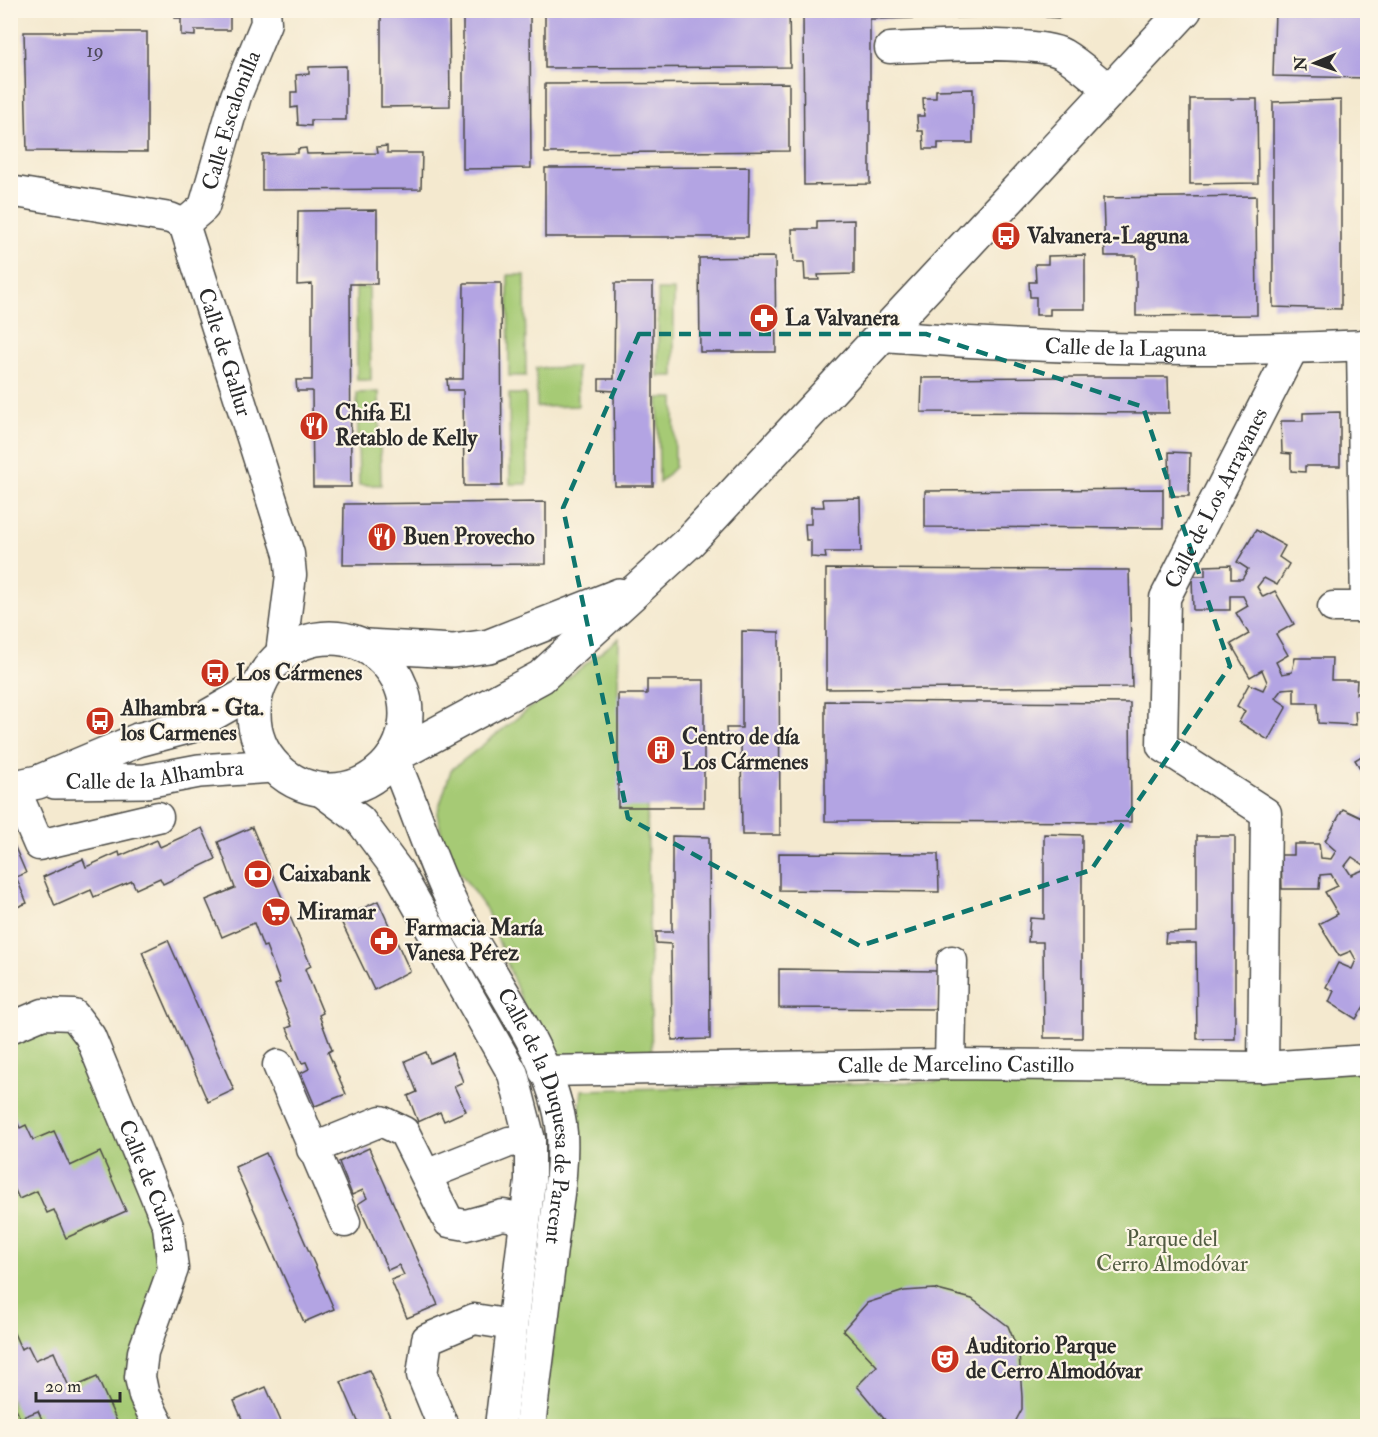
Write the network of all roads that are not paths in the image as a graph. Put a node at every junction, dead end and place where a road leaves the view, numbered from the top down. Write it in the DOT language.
graph roads {
  1 [pos="265,10"];
  2 [pos="1185,10"];
  3 [pos="890,48"];
  4 [pos="1111,91"];
  5 [pos="10,191"];
  6 [pos="184,224"];
  7 [pos="883,336"];
  8 [pos="1365,345"];
  9 [pos="1293,348"];
  10 [pos="640,587"];
  11 [pos="1333,607"];
  12 [pos="367,646"];
  13 [pos="281,654"];
  14 [pos="256,689"];
  15 [pos="393,757"];
  16 [pos="273,766"];
  17 [pos="21,785"];
  18 [pos="321,791"];
  19 [pos="158,817"];
  20 [pos="952,961"];
  21 [pos="10,1028"];
  22 [pos="1368,1060"];
  23 [pos="950,1064"];
  24 [pos="278,1065"];
  25 [pos="1263,1067"];
  26 [pos="544,1071"];
  27 [pos="530,1140"];
  28 [pos="312,1149"];
  29 [pos="426,1175"];
  30 [pos="525,1219"];
  31 [pos="345,1222"];
  32 [pos="512,1325"];
  33 [pos="159,1426"];
  34 [pos="443,1426"];
  35 [pos="500,1426"];
  36 [pos="530,1426"];
  1 -- 6 [label="street, Calle Escalonilla"];
  2 -- 4 [label="main road"];
  3 -- 4 [label="street"];
  4 -- 7 [label="main road"];
  5 -- 6 [label="street"];
  6 -- 13 [label="street, Calle de Gallur"];
  7 -- 9 [label="street, Calle de la Laguna"];
  7 -- 10 [label="main road"];
  8 -- 9 [label="street, Calle de la Laguna"];
  8 -- 11 [label="street"];
  9 -- 25 [label="street, Calle de Los Arrayanes"];
  10 -- 12 [label="main road"];
  10 -- 15 [label="main road"];
  12 -- 13 [label="main road"];
  12 -- 15 [label="main road"];
  13 -- 14 [label="main road"];
  14 -- 16 [label="main road"];
  14 -- 17 [label="main road, Calle de la Alhambra"];
  15 -- 18 [label="main road"];
  15 -- 26 [label="street, Calle de la Duquesa de Parcent"];
  16 -- 17 [label="main road, Calle de la Alhambra"];
  16 -- 18 [label="main road"];
  17 -- 19 [label="street"];
  18 -- 27 [label="street, Calle de la Duquesa de Parcent"];
  20 -- 23 [label="street"];
  21 -- 33 [label="street, Calle de Cullera"];
  22 -- 25 [label="street, Calle de Marcelino Castillo"];
  23 -- 25 [label="street, Calle de Marcelino Castillo"];
  23 -- 26 [label="street, Calle de Marcelino Castillo"];
  24 -- 28 [label="street"];
  26 -- 36 [label="street, Calle de la Duquesa de Parcent"];
  27 -- 29 [label="street"];
  27 -- 30 [label="street, Calle de la Duquesa de Parcent"];
  28 -- 29 [label="street"];
  28 -- 31 [label="street"];
  29 -- 30 [label="street"];
  30 -- 32 [label="street, Calle de la Duquesa de Parcent"];
  32 -- 34 [label="street"];
  32 -- 35 [label="street, Calle de la Duquesa de Parcent"];
}
